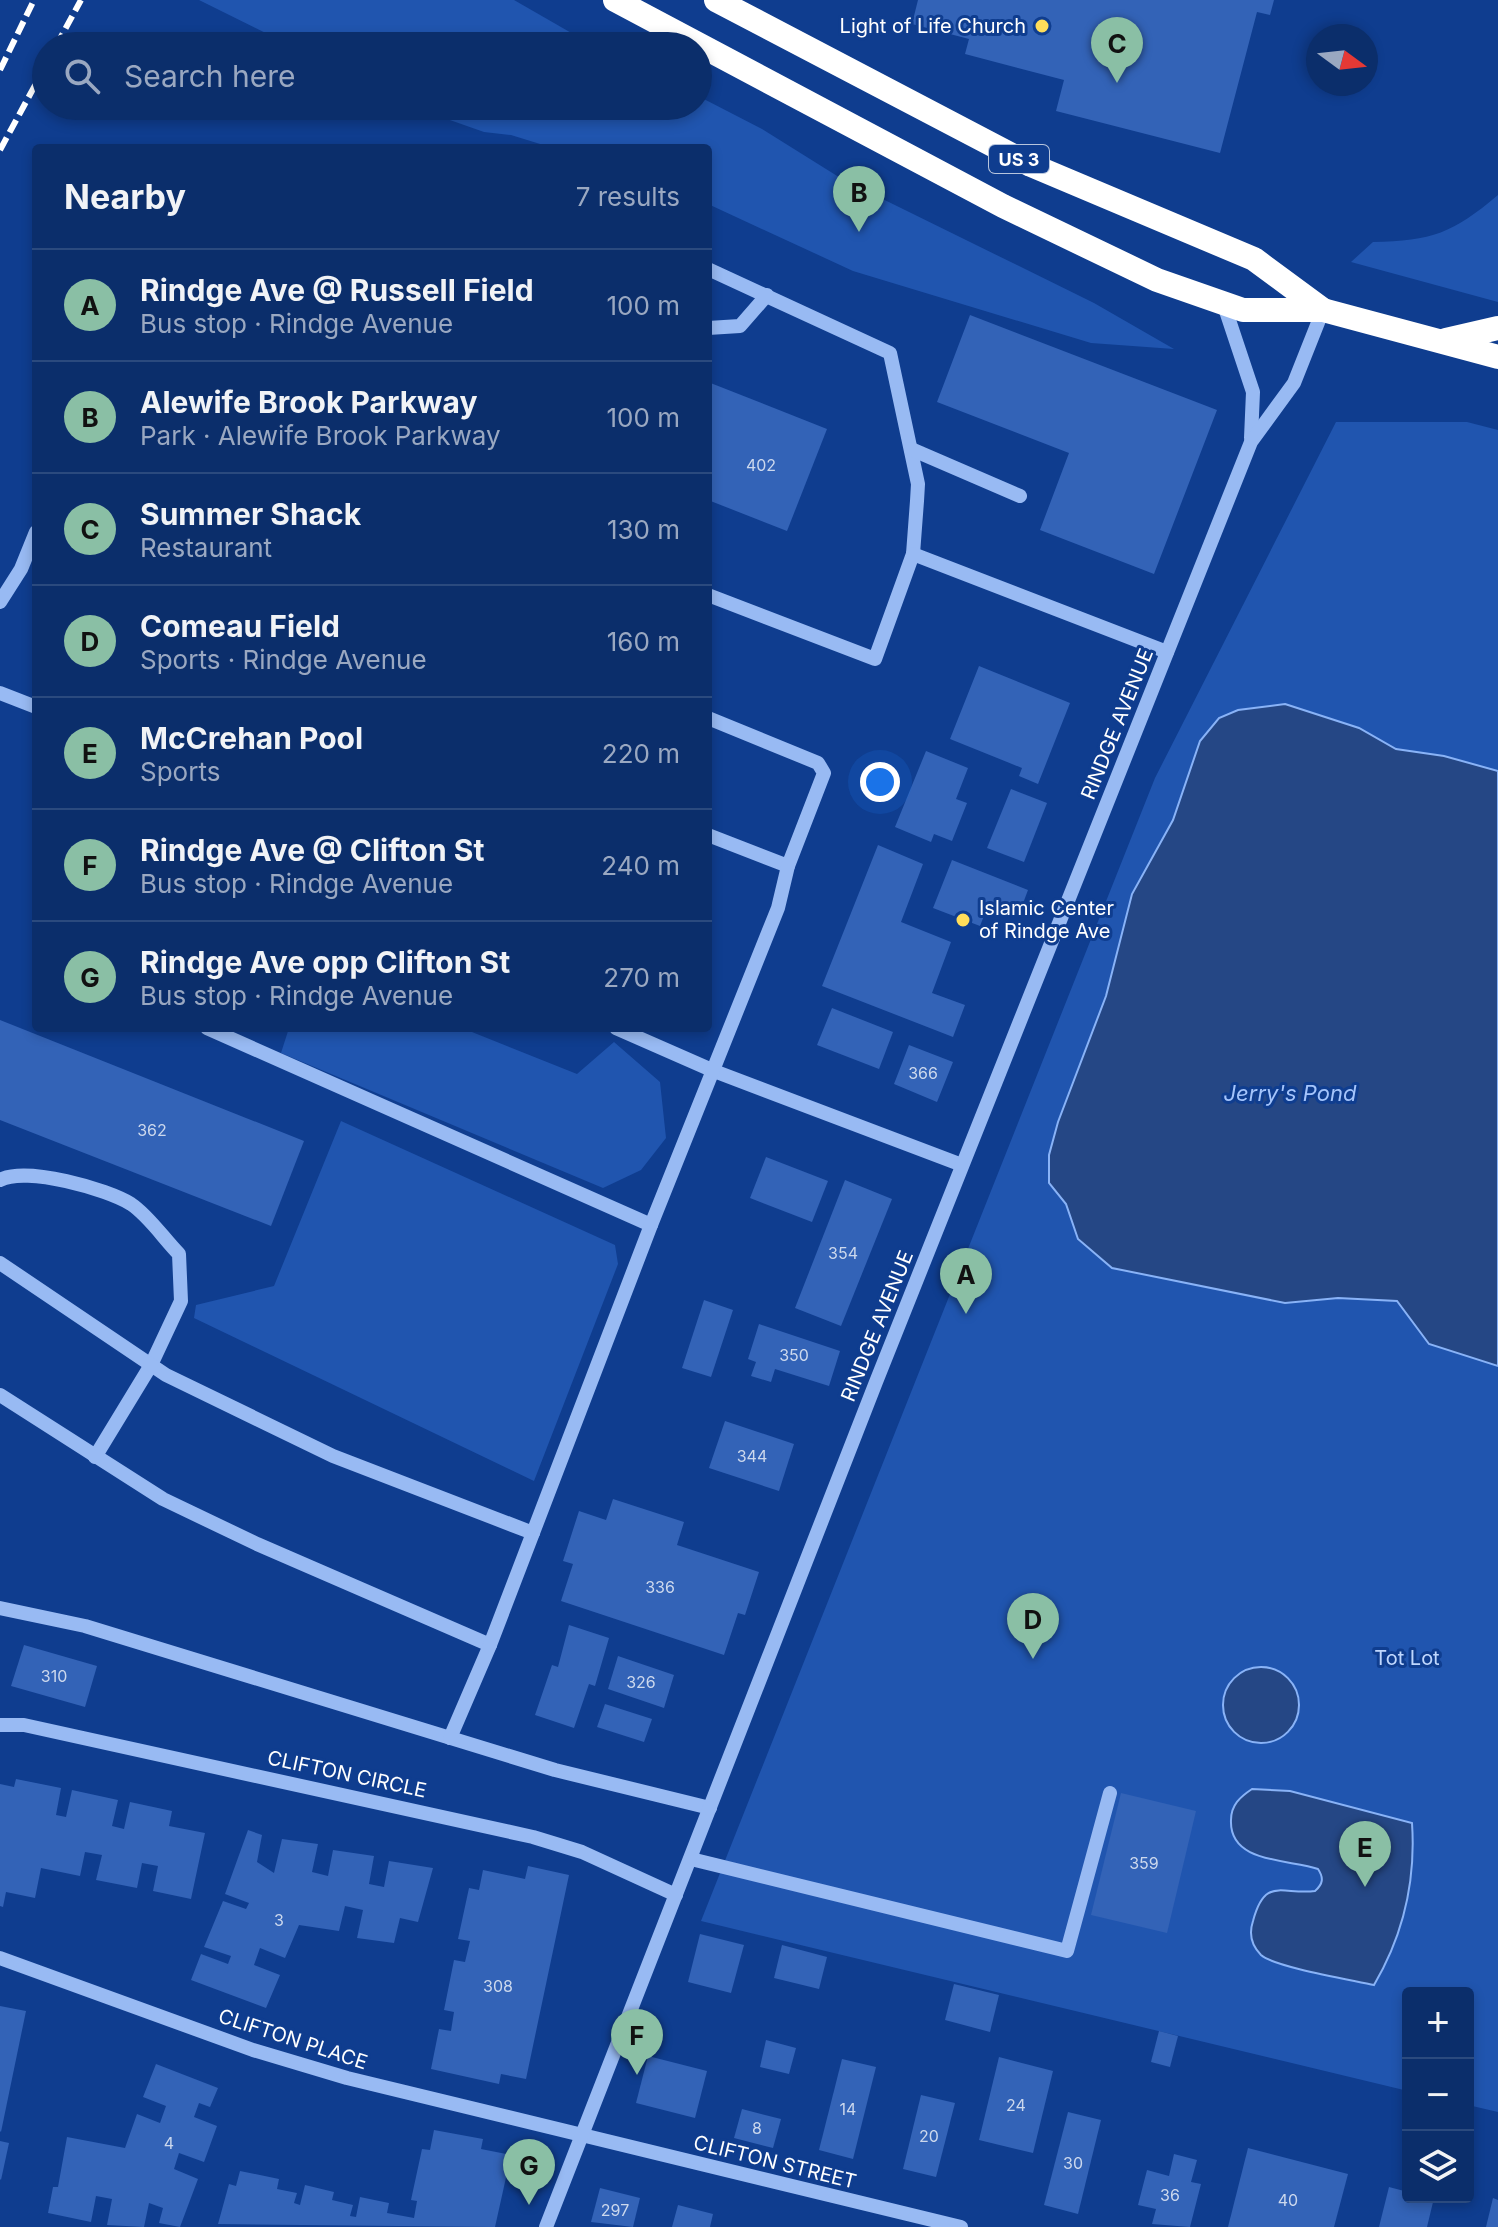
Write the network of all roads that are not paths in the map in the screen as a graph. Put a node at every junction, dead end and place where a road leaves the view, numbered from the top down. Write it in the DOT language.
graph roads {
  1 [pos="615,0"];
  2 [pos="716,0"];
  3 [pos="675,32"];
  4 [pos="712,51"];
  5 [pos="712,271"];
  6 [pos="767,295"];
  7 [pos="1224,305"];
  8 [pos="1323,310"];
  9 [pos="712,328"];
  10 [pos="1498,328"];
  11 [pos="1440,341"];
  12 [pos="1498,357"];
  13 [pos="1251,442"];
  14 [pos="911,449"];
  15 [pos="1020,496"];
  16 [pos="32,542"];
  17 [pos="913,554"];
  18 [pos="21,569"];
  19 [pos="32,573"];
  20 [pos="712,597"];
  21 [pos="0,602"];
  22 [pos="1167,652"];
  23 [pos="0,693"];
  24 [pos="32,705"];
  25 [pos="712,720"];
  26 [pos="712,837"];
  27 [pos="788,866"];
  28 [pos="216,1032"];
  29 [pos="625,1032"];
  30 [pos="714,1071"];
  31 [pos="962,1165"];
  32 [pos="0,1180"];
  33 [pos="651,1225"];
  34 [pos="0,1263"];
  35 [pos="151,1365"];
  36 [pos="0,1395"];
  37 [pos="95,1457"];
  38 [pos="533,1533"];
  39 [pos="0,1608"];
  40 [pos="490,1645"];
  41 [pos="0,1725"];
  42 [pos="450,1738"];
  43 [pos="1110,1793"];
  44 [pos="710,1808"];
  45 [pos="691,1859"];
  46 [pos="676,1895"];
  47 [pos="0,1958"];
  48 [pos="580,2135"];
  49 [pos="546,2227"];
  50 [pos="961,2227"];
  1 -- 3 [label="highway, US 3"];
  2 -- 8 [label="highway, US 3"];
  4 -- 7 [label="highway, US 3"];
  5 -- 6 [label="street"];
  6 -- 9 [label="street"];
  6 -- 14 [label="street"];
  7 -- 8 [label="highway, US 3"];
  7 -- 13 [label="street, RINDGE AVENUE"];
  8 -- 11 [label="highway, US 3"];
  8 -- 13 [label="street, RINDGE AVENUE"];
  10 -- 11 [label="highway"];
  11 -- 12 [label="highway, US 3"];
  13 -- 22 [label="street, RINDGE AVENUE"];
  14 -- 15 [label="street"];
  14 -- 17 [label="street"];
  16 -- 18 [label="street"];
  17 -- 20 [label="street"];
  17 -- 22 [label="street"];
  18 -- 19 [label="street"];
  18 -- 21 [label="street"];
  22 -- 31 [label="street, RINDGE AVENUE"];
  23 -- 24 [label="street"];
  25 -- 27 [label="street"];
  26 -- 27 [label="street"];
  27 -- 30 [label="street"];
  28 -- 33 [label="street"];
  29 -- 30 [label="street"];
  30 -- 31 [label="street"];
  30 -- 33 [label="street"];
  31 -- 44 [label="street, RINDGE AVENUE"];
  32 -- 35 [label="street"];
  33 -- 38 [label="street"];
  34 -- 35 [label="street"];
  35 -- 37 [label="street"];
  35 -- 38 [label="street"];
  36 -- 37 [label="street"];
  37 -- 40 [label="street"];
  38 -- 40 [label="street"];
  39 -- 42 [label="street"];
  40 -- 42 [label="street"];
  41 -- 46 [label="street, CLIFTON CIRCLE"];
  42 -- 44 [label="street"];
  43 -- 45 [label="street"];
  44 -- 45 [label="street, RINDGE AVENUE"];
  45 -- 46 [label="street, RINDGE AVENUE"];
  46 -- 48 [label="street, RINDGE AVENUE"];
  47 -- 48 [label="street, CLIFTON PLACE"];
  48 -- 49 [label="street, RINDGE AVENUE"];
  48 -- 50 [label="street, CLIFTON STREET"];
}
